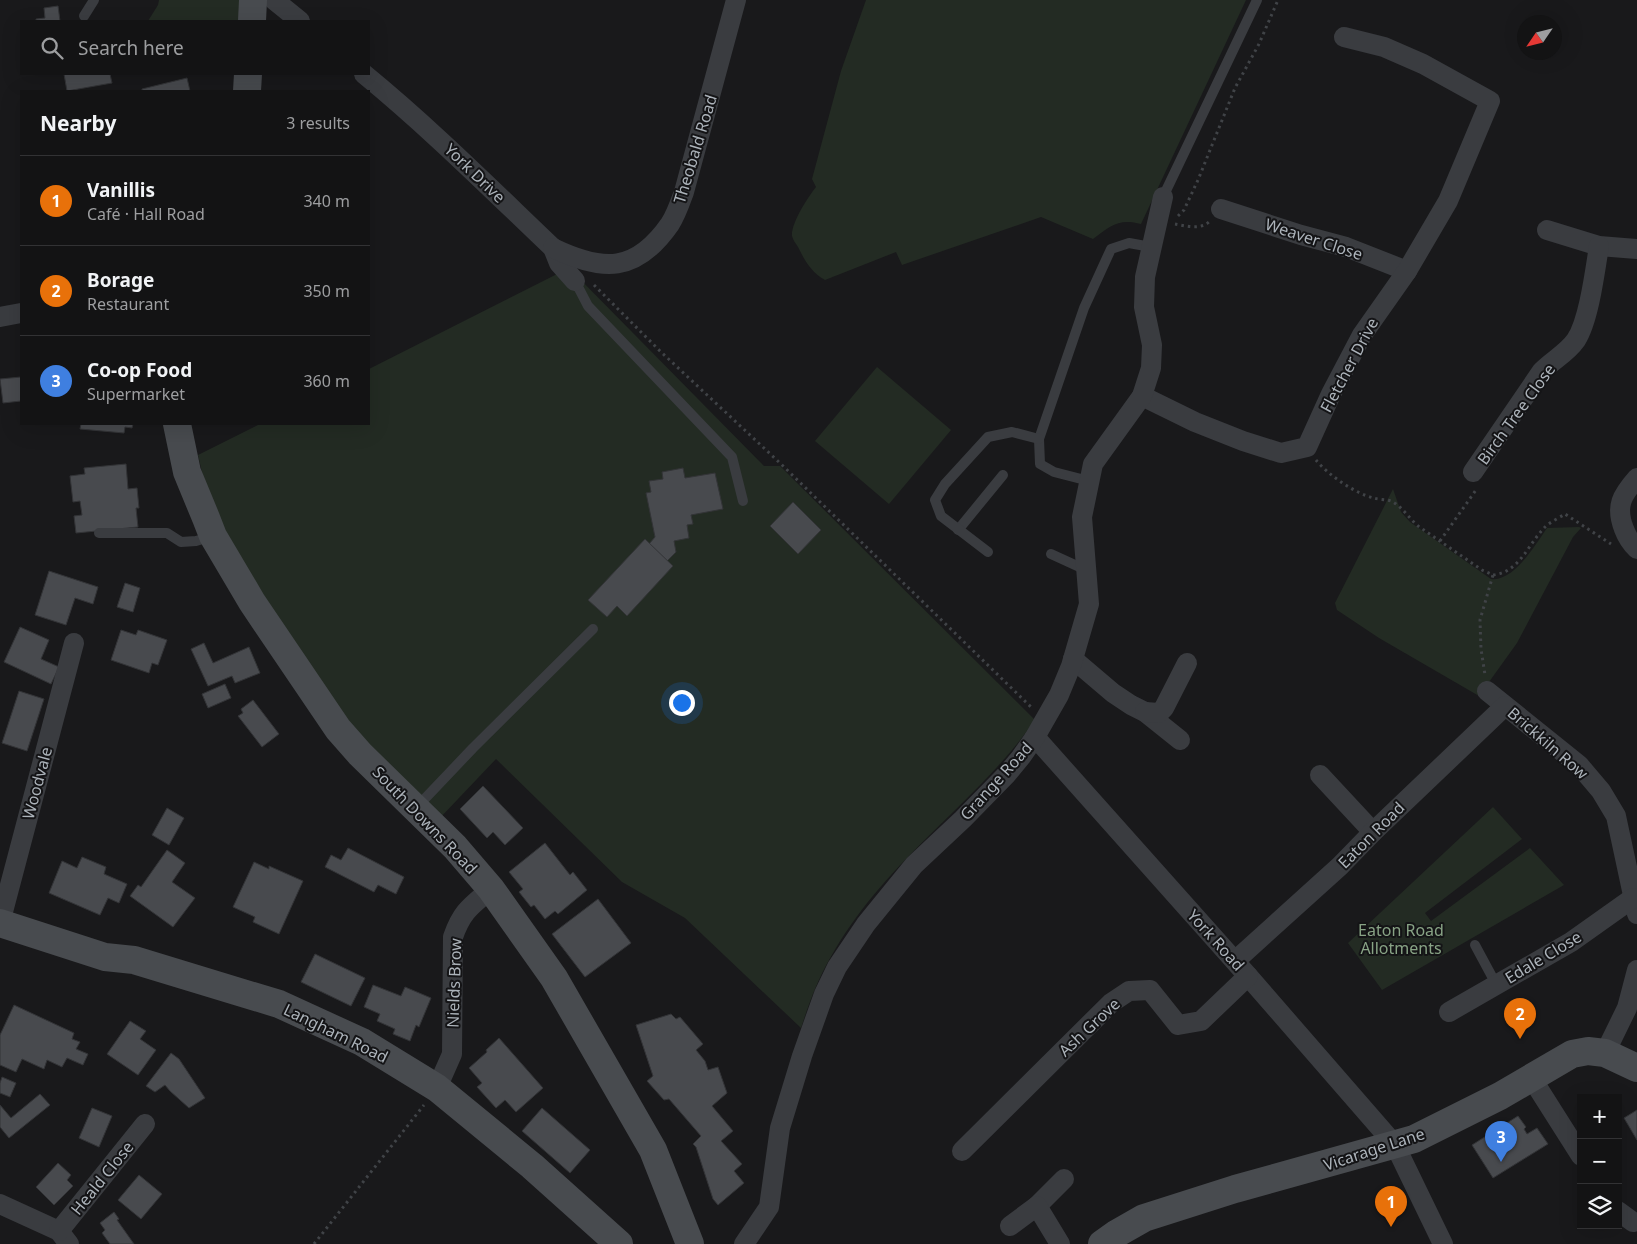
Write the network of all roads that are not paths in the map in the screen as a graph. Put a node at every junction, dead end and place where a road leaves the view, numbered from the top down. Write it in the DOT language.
graph roads {
  1 [pos="94,0"];
  2 [pos="253,0"];
  3 [pos="274,0"];
  4 [pos="736,0"];
  5 [pos="1257,0"];
  6 [pos="84,16"];
  7 [pos="252,20"];
  8 [pos="299,20"];
  9 [pos="1344,37"];
  10 [pos="248,75"];
  11 [pos="365,75"];
  12 [pos="247,90"];
  13 [pos="1163,197"];
  14 [pos="1221,209"];
  15 [pos="1547,230"];
  16 [pos="1600,246"];
  17 [pos="1152,247"];
  18 [pos="553,248"];
  19 [pos="1637,249"];
  20 [pos="1407,272"];
  21 [pos="575,281"];
  22 [pos="20,313"];
  23 [pos="0,317"];
  24 [pos="1142,396"];
  25 [pos="178,425"];
  26 [pos="1039,439"];
  27 [pos="1473,472"];
  28 [pos="1003,475"];
  29 [pos="1637,478"];
  30 [pos="1089,481"];
  31 [pos="742,501"];
  32 [pos="958,530"];
  33 [pos="99,533"];
  34 [pos="214,536"];
  35 [pos="1633,545"];
  36 [pos="988,552"];
  37 [pos="1051,554"];
  38 [pos="1086,570"];
  39 [pos="593,629"];
  40 [pos="74,642"];
  41 [pos="1073,659"];
  42 [pos="1187,663"];
  43 [pos="1487,691"];
  44 [pos="1505,706"];
  45 [pos="1145,712"];
  46 [pos="1040,729"];
  47 [pos="1180,740"];
  48 [pos="1320,775"];
  49 [pos="415,809"];
  50 [pos="1373,832"];
  51 [pos="1630,841"];
  52 [pos="491,889"];
  53 [pos="1635,906"];
  54 [pos="0,923"];
  55 [pos="1475,945"];
  56 [pos="1235,961"];
  57 [pos="1637,970"];
  58 [pos="1248,976"];
  59 [pos="1496,984"];
  60 [pos="1449,1012"];
  61 [pos="1604,1053"];
  62 [pos="1637,1068"];
  63 [pos="1531,1077"];
  64 [pos="438,1088"];
  65 [pos="145,1124"];
  66 [pos="1395,1145"];
  67 [pos="1577,1150"];
  68 [pos="962,1151"];
  69 [pos="1064,1179"];
  70 [pos="0,1204"];
  71 [pos="1037,1206"];
  72 [pos="1010,1226"];
  73 [pos="64,1238"];
  74 [pos="619,1244"];
  75 [pos="690,1244"];
  76 [pos="744,1244"];
  77 [pos="1060,1244"];
  78 [pos="1102,1244"];
  79 [pos="1443,1244"];
  1 -- 6 [label="lane"];
  2 -- 7 [label="main road"];
  3 -- 8 [label="street"];
  4 -- 18 [label="street, Theobald Road"];
  5 -- 13 [label="lane"];
  9 -- 20 [label="street, Fletcher Drive"];
  10 -- 12 [label="main road"];
  11 -- 18 [label="street, York Drive"];
  13 -- 17 [label="street, Grange Road"];
  14 -- 20 [label="street, Weaver Close"];
  15 -- 16 [label="street"];
  16 -- 19 [label="street"];
  16 -- 27 [label="street, Birch Tree Close"];
  17 -- 24 [label="street, Grange Road"];
  17 -- 26 [label="lane"];
  18 -- 21 [label="street, York Drive"];
  20 -- 24 [label="street, Fletcher Drive"];
  21 -- 31 [label="lane"];
  22 -- 23 [label="street"];
  24 -- 30 [label="street, Grange Road"];
  25 -- 34 [label="main road, South Downs Road"];
  26 -- 30 [label="lane"];
  26 -- 32 [label="lane"];
  28 -- 32 [label="lane"];
  29 -- 35 [label="street"];
  30 -- 38 [label="street, Grange Road"];
  32 -- 36 [label="lane"];
  33 -- 34 [label="lane"];
  34 -- 49 [label="main road, South Downs Road"];
  37 -- 38 [label="lane"];
  38 -- 41 [label="street, Grange Road"];
  39 -- 49 [label="lane"];
  40 -- 54 [label="street, Woodvale"];
  41 -- 45 [label="street"];
  41 -- 46 [label="street, Grange Road"];
  42 -- 45 [label="street"];
  43 -- 44 [label="street, Brickkiln Row"];
  44 -- 50 [label="street, Eaton Road"];
  44 -- 51 [label="street, Brickkiln Row"];
  45 -- 47 [label="street"];
  46 -- 56 [label="street, York Road"];
  46 -- 76 [label="street, Grange Road"];
  48 -- 50 [label="street"];
  49 -- 52 [label="main road, South Downs Road"];
  50 -- 56 [label="street, Eaton Road"];
  51 -- 53 [label="street, Brickkiln Row"];
  52 -- 64 [label="street, Nields Brow"];
  52 -- 75 [label="main road, South Downs Road"];
  53 -- 59 [label="street, Edale Close"];
  54 -- 64 [label="main road, Langham Road"];
  55 -- 59 [label="lane"];
  56 -- 58 [label="street, York Road"];
  57 -- 61 [label="street"];
  58 -- 66 [label="street, York Road"];
  58 -- 68 [label="street, Ash Grove"];
  59 -- 60 [label="street, Edale Close"];
  61 -- 62 [label="main road, Vicarage Lane"];
  61 -- 63 [label="main road, Vicarage Lane"];
  63 -- 66 [label="main road, Vicarage Lane"];
  63 -- 67 [label="street"];
  64 -- 74 [label="main road, Langham Road"];
  65 -- 73 [label="street, Heald Close"];
  66 -- 78 [label="main road, Vicarage Lane"];
  66 -- 79 [label="street, York Road"];
  69 -- 71 [label="street"];
  70 -- 73 [label="street"];
  71 -- 72 [label="street"];
  71 -- 77 [label="street"];
}
